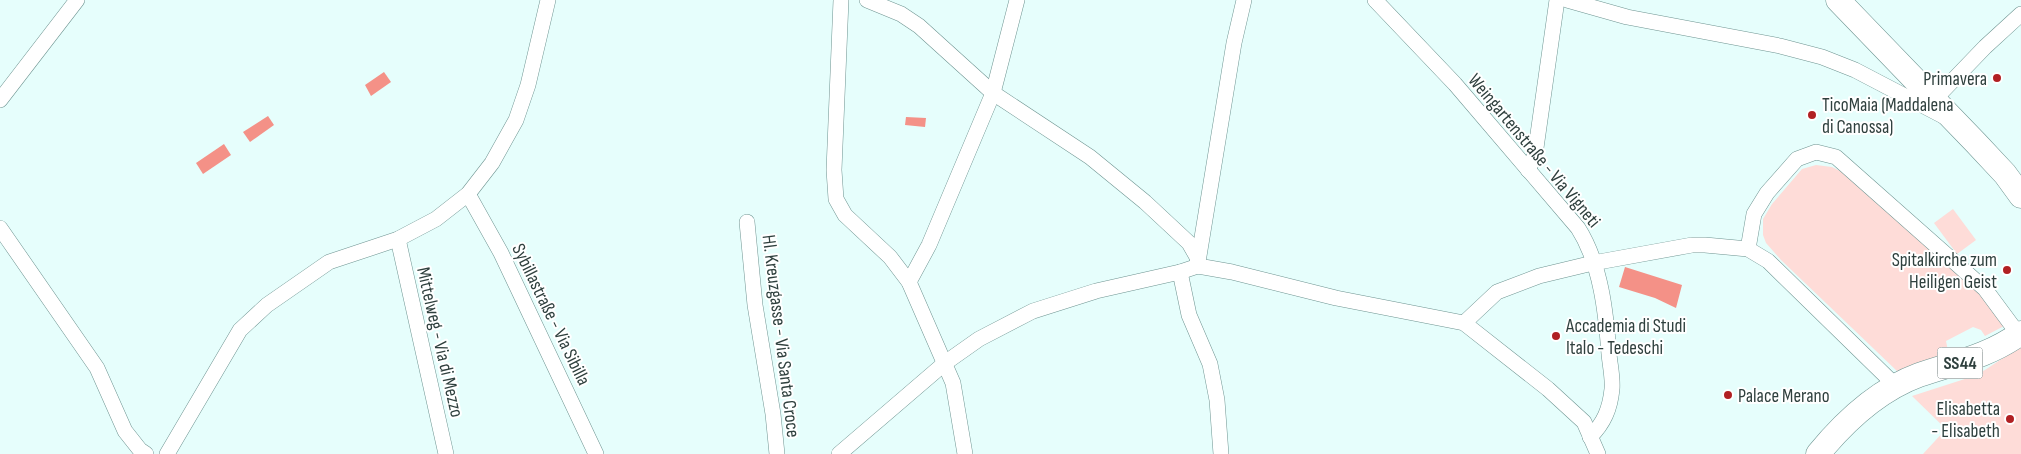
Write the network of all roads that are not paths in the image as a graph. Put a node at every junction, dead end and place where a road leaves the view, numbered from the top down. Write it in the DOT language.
graph roads {
  1 [pos="77,0"];
  2 [pos="548,0"];
  3 [pos="841,0"];
  4 [pos="867,0"];
  5 [pos="1017,0"];
  6 [pos="1244,0"];
  7 [pos="1375,0"];
  8 [pos="1557,0"];
  9 [pos="1567,0"];
  10 [pos="1838,0"];
  11 [pos="2021,14"];
  12 [pos="994,93"];
  13 [pos="0,100"];
  14 [pos="1934,100"];
  15 [pos="1956,122"];
  16 [pos="1528,170"];
  17 [pos="468,194"];
  18 [pos="2021,196"];
  19 [pos="747,222"];
  20 [pos="0,228"];
  21 [pos="398,240"];
  22 [pos="1748,249"];
  23 [pos="1593,263"];
  24 [pos="1198,266"];
  25 [pos="1180,272"];
  26 [pos="909,282"];
  27 [pos="1464,323"];
  28 [pos="2020,334"];
  29 [pos="945,363"];
  30 [pos="1896,386"];
  31 [pos="1590,437"];
  32 [pos="146,454"];
  33 [pos="167,454"];
  34 [pos="446,454"];
  35 [pos="596,454"];
  36 [pos="777,454"];
  37 [pos="839,454"];
  38 [pos="965,454"];
  39 [pos="1221,454"];
  40 [pos="1598,454"];
  41 [pos="1818,454"];
  1 -- 13 [label="street"];
  2 -- 17 [label="street"];
  3 -- 26 [label="street"];
  4 -- 12 [label="street"];
  5 -- 12 [label="street"];
  6 -- 24 [label="street"];
  7 -- 16 [label="street, Weingartenstraße - Via Vigneti"];
  8 -- 16 [label="street"];
  9 -- 15 [label="street"];
  10 -- 14 [label="main road"];
  11 -- 14 [label="street"];
  12 -- 24 [label="street"];
  12 -- 26 [label="street"];
  14 -- 15 [label="main road"];
  15 -- 18 [label="main road"];
  16 -- 23 [label="street, Weingartenstraße - Via Vigneti"];
  17 -- 21 [label="street"];
  17 -- 35 [label="street, Sybillastraße - Via Sibilla"];
  19 -- 36 [label="street, Hl. Kreuzgasse - Via Santa Croce"];
  20 -- 32 [label="street"];
  21 -- 33 [label="street"];
  21 -- 34 [label="street, Mittelweg - Via di Mezzo"];
  22 -- 23 [label="street"];
  22 -- 28 [label="street"];
  22 -- 30 [label="street"];
  23 -- 27 [label="street"];
  23 -- 31 [label="street, Weingartenstraße - Via Vigneti"];
  24 -- 25 [label="street"];
  24 -- 27 [label="street"];
  25 -- 29 [label="street"];
  25 -- 39 [label="street"];
  26 -- 29 [label="street"];
  27 -- 31 [label="street"];
  28 -- 30 [label="main road, SS44"];
  29 -- 37 [label="street"];
  29 -- 38 [label="street"];
  30 -- 41 [label="main road, SS44"];
  31 -- 40 [label="street"];
}
